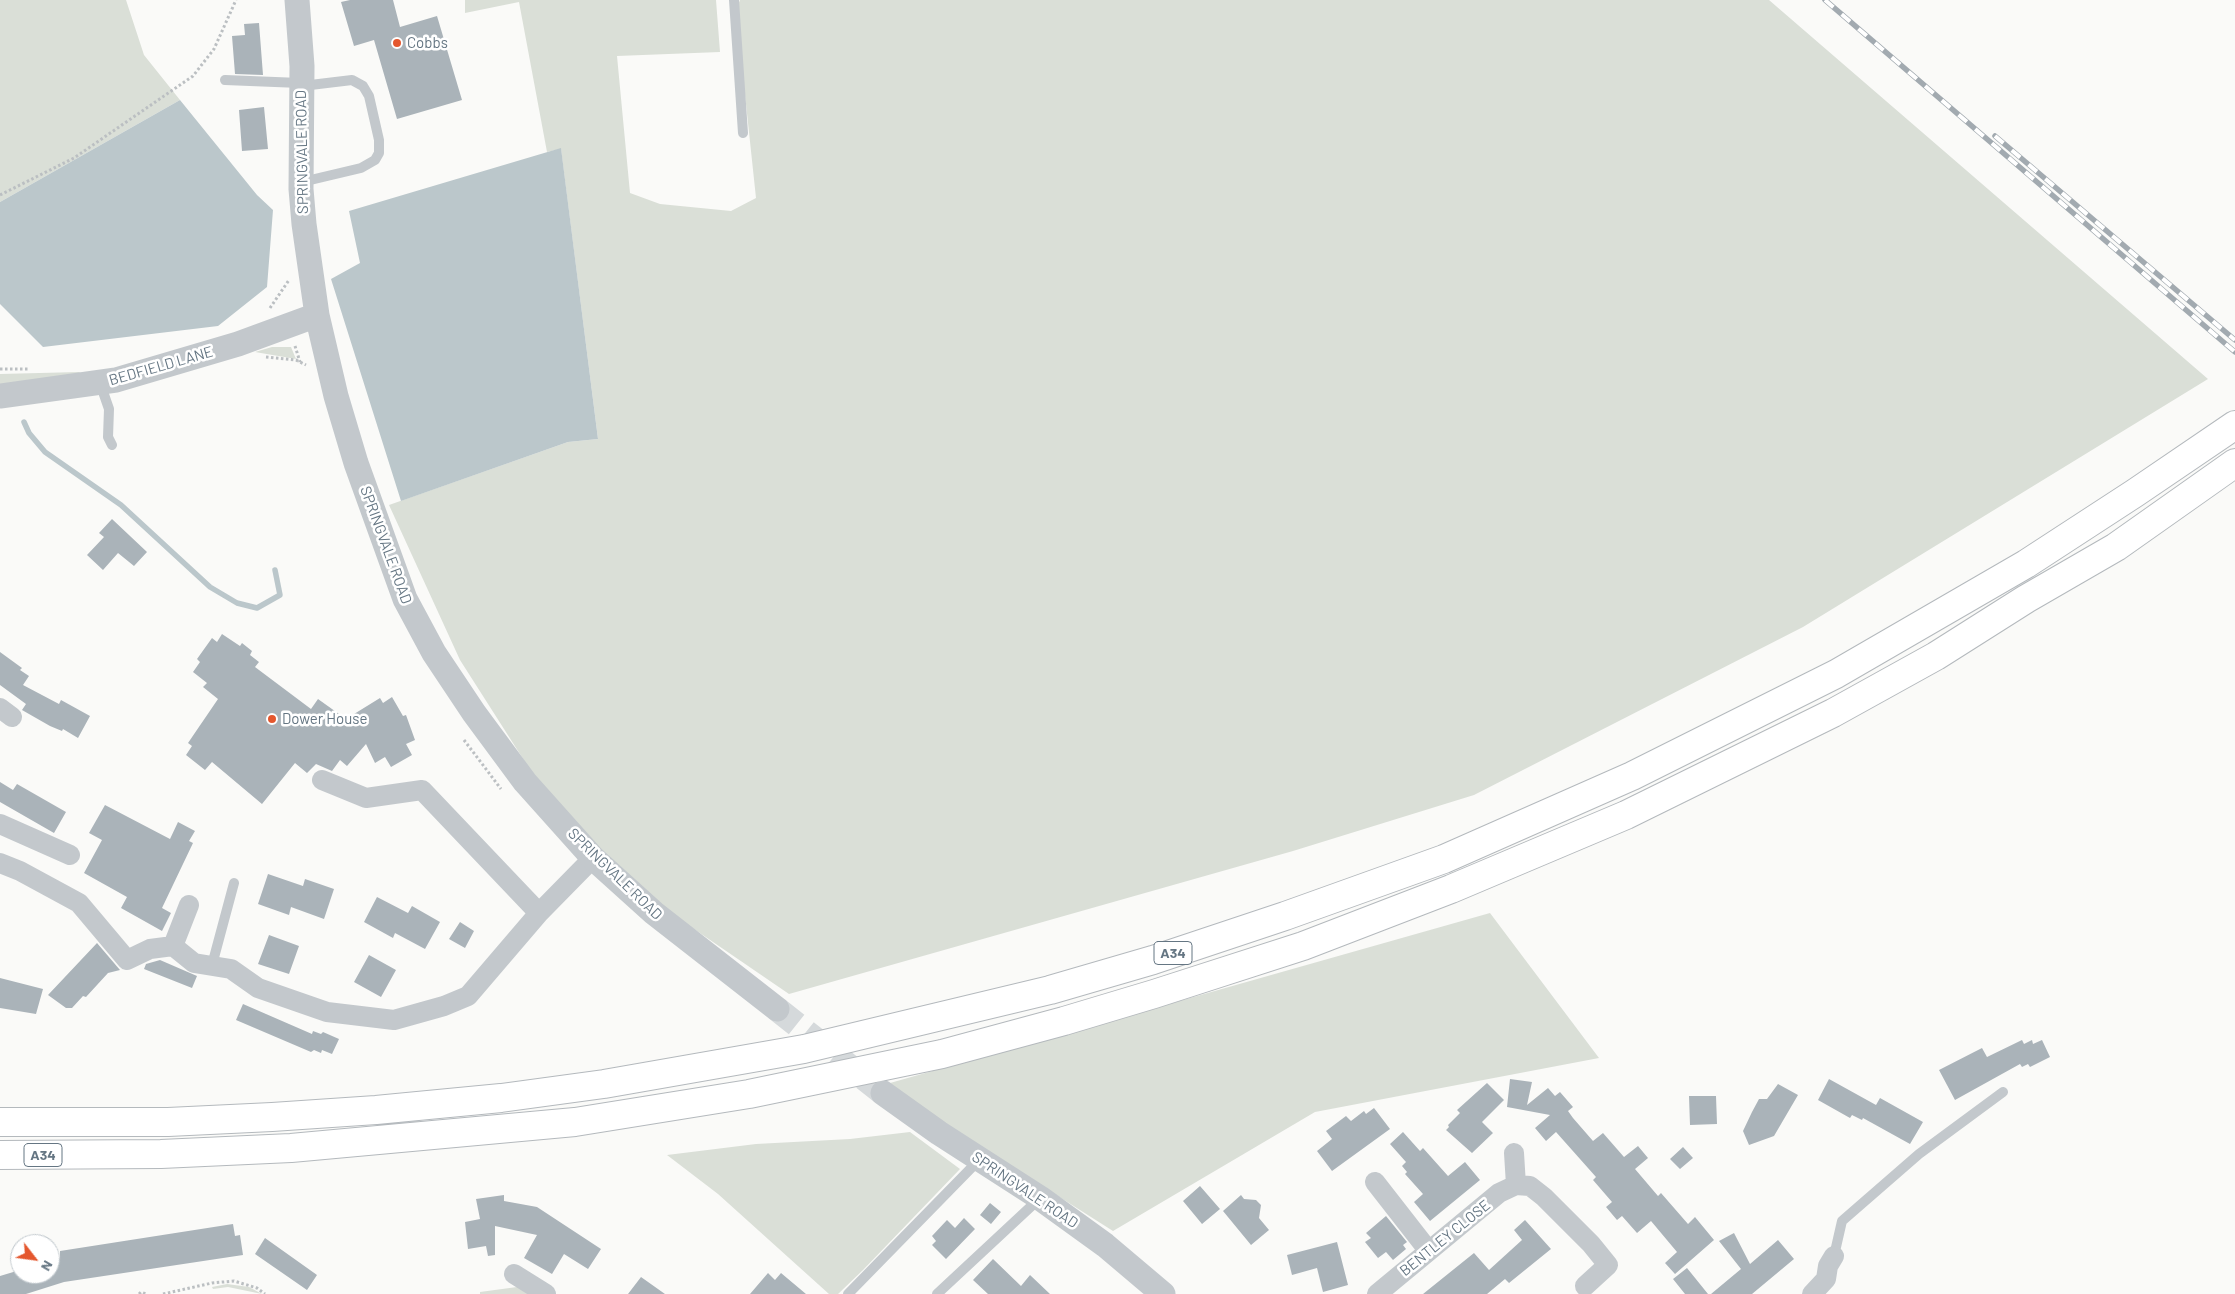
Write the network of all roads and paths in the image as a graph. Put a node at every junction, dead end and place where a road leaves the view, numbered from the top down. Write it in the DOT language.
graph roads {
  1 [pos="236,0"];
  2 [pos="297,0"];
  3 [pos="734,0"];
  4 [pos="225,80"];
  5 [pos="300,85"];
  6 [pos="743,133"];
  7 [pos="301,182"];
  8 [pos="0,194"];
  9 [pos="308,249"];
  10 [pos="317,315"];
  11 [pos="259,347"];
  12 [pos="313,368"];
  13 [pos="100,383"];
  14 [pos="0,396"];
  15 [pos="2235,425"];
  16 [pos="112,445"];
  17 [pos="2235,463"];
  18 [pos="322,780"];
  19 [pos="0,824"];
  20 [pos="70,855"];
  21 [pos="594,858"];
  22 [pos="0,863"];
  23 [pos="234,883"];
  24 [pos="189,905"];
  25 [pos="538,913"];
  26 [pos="173,946"];
  27 [pos="212,965"];
  28 [pos="777,1009"];
  29 [pos="2003,1092"];
  30 [pos="883,1093"];
  31 [pos="0,1122"];
  32 [pos="1514,1153"];
  33 [pos="0,1155"];
  34 [pos="981,1159"];
  35 [pos="1375,1182"];
  36 [pos="1516,1185"];
  37 [pos="1040,1198"];
  38 [pos="1428,1250"];
  39 [pos="1834,1256"];
  40 [pos="514,1274"];
  41 [pos="1585,1286"];
  42 [pos="1160,1293"];
  43 [pos="139,1294"];
  44 [pos="146,1294"];
  45 [pos="164,1294"];
  46 [pos="265,1294"];
  47 [pos="546,1294"];
  48 [pos="848,1294"];
  49 [pos="937,1294"];
  50 [pos="1377,1294"];
  51 [pos="1812,1294"];
  1 -- 8 [label="path"];
  2 -- 5 [label="street, SPRINGVALE ROAD"];
  3 -- 6 [label="lane"];
  4 -- 5 [label="lane"];
  5 -- 7 [label="street, SPRINGVALE ROAD"];
  5 -- 7 [label="lane"];
  7 -- 9 [label="street, SPRINGVALE ROAD"];
  9 -- 10 [label="street, SPRINGVALE ROAD"];
  9 -- 11 [label="path"];
  10 -- 11 [label="street, BEDFIELD LANE"];
  10 -- 21 [label="street, SPRINGVALE ROAD"];
  11 -- 12 [label="path"];
  11 -- 13 [label="street, BEDFIELD LANE"];
  13 -- 14 [label="street, BEDFIELD LANE"];
  13 -- 16 [label="lane"];
  15 -- 31 [label="highway, A34"];
  17 -- 33 [label="highway, A34"];
  18 -- 25 [label="street"];
  19 -- 20 [label="street"];
  21 -- 25 [label="street"];
  21 -- 28 [label="street, SPRINGVALE ROAD"];
  22 -- 26 [label="street"];
  23 -- 27 [label="lane"];
  24 -- 26 [label="street"];
  25 -- 27 [label="street"];
  26 -- 27 [label="street"];
  29 -- 39 [label="lane"];
  30 -- 34 [label="street, SPRINGVALE ROAD"];
  32 -- 36 [label="street"];
  34 -- 37 [label="street, SPRINGVALE ROAD"];
  34 -- 48 [label="lane"];
  35 -- 38 [label="street"];
  36 -- 38 [label="street, BENTLEY CLOSE"];
  36 -- 41 [label="street"];
  37 -- 42 [label="street, SPRINGVALE ROAD"];
  37 -- 49 [label="lane"];
  38 -- 50 [label="street, BENTLEY CLOSE"];
  39 -- 51 [label="street"];
  40 -- 47 [label="street"];
  43 -- 44 [label="path"];
  45 -- 46 [label="path"];
}
